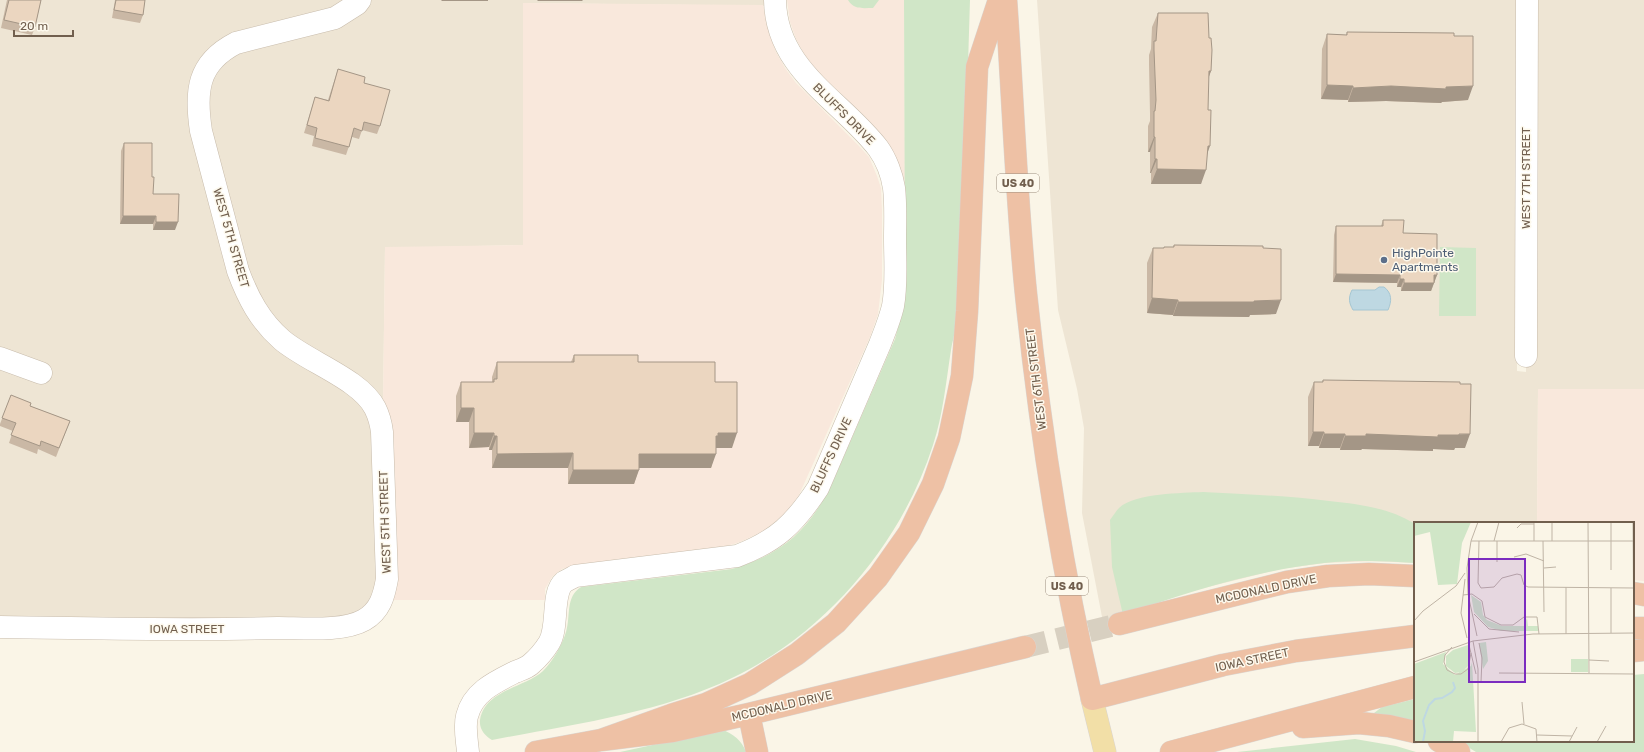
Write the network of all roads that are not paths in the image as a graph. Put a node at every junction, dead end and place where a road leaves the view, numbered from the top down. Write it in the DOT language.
graph roads {
  1 [pos="360,0"];
  2 [pos="775,0"];
  3 [pos="999,0"];
  4 [pos="1006,0"];
  5 [pos="1527,0"];
  6 [pos="1526,356"];
  7 [pos="0,358"];
  8 [pos="41,373"];
  9 [pos="1414,576"];
  10 [pos="1634,593"];
  11 [pos="1644,595"];
  12 [pos="372,615"];
  13 [pos="1119,624"];
  14 [pos="0,627"];
  15 [pos="1414,636"];
  16 [pos="1025,647"];
  17 [pos="1644,650"];
  18 [pos="1634,651"];
  19 [pos="1414,687"];
  20 [pos="1092,699"];
  21 [pos="749,714"];
  22 [pos="1256,730"];
  23 [pos="1414,732"];
  24 [pos="601,740"];
  25 [pos="1441,742"];
  26 [pos="468,752"];
  27 [pos="536,752"];
  28 [pos="757,752"];
  29 [pos="1105,752"];
  30 [pos="1171,752"];
  31 [pos="1459,752"];
  1 -- 12 [label="street, WEST 5TH STREET"];
  2 -- 26 [label="street, BLUFFS DRIVE"];
  3 -- 24 [label="highway"];
  4 -- 20 [label="highway, WEST 6TH STREET / US 40"];
  5 -- 6 [label="street, WEST 7TH STREET"];
  7 -- 8 [label="street"];
  9 -- 13 [label="highway, MCDONALD DRIVE"];
  10 -- 11 [label="highway"];
  12 -- 14 [label="street, IOWA STREET"];
  15 -- 20 [label="highway, IOWA STREET"];
  16 -- 21 [label="highway, MCDONALD DRIVE"];
  17 -- 18 [label="highway"];
  19 -- 22 [label="highway"];
  20 -- 29 [label="main road, WEST 6TH STREET"];
  21 -- 24 [label="highway, MCDONALD DRIVE"];
  21 -- 28 [label="highway"];
  22 -- 23 [label="highway"];
  22 -- 30 [label="highway"];
  24 -- 27 [label="highway, MCDONALD DRIVE"];
  25 -- 31 [label="highway"];
}
